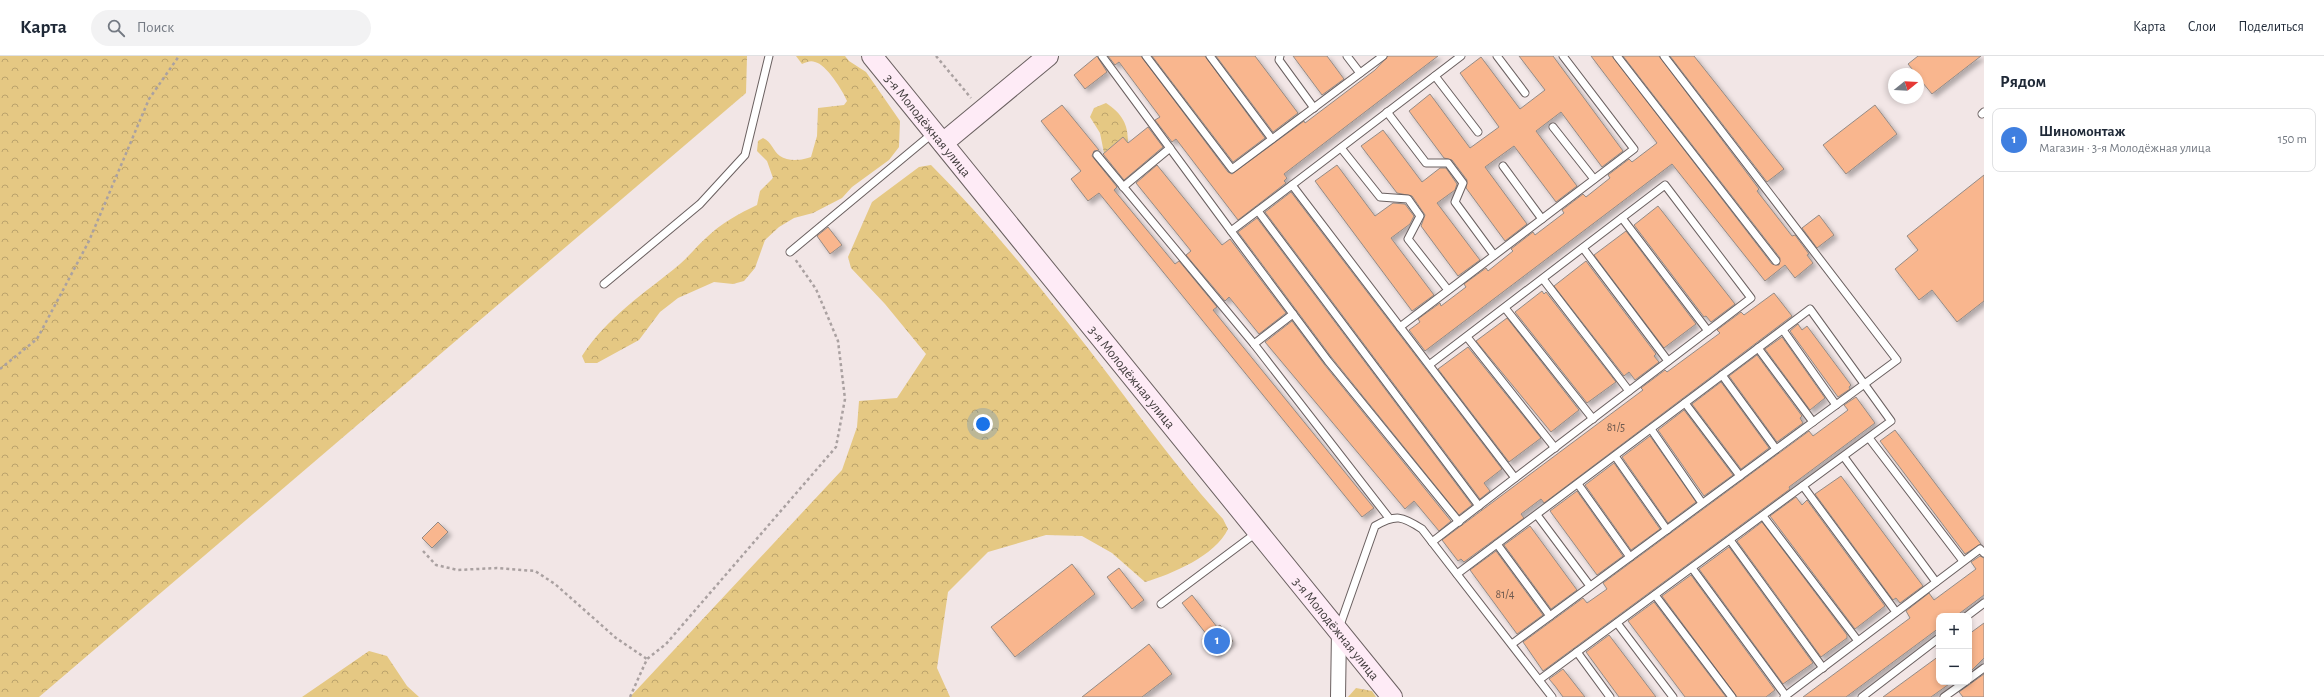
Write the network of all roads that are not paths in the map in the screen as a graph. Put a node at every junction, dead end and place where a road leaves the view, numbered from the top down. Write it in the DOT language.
graph roads {
  1 [pos="769,56"];
  2 [pos="872,56"];
  3 [pos="1102,56"];
  4 [pos="1146,56"];
  5 [pos="1210,56"];
  6 [pos="1280,56"];
  7 [pos="1347,56"];
  8 [pos="1383,56"];
  9 [pos="1461,56"];
  10 [pos="1498,56"];
  11 [pos="1563,56"];
  12 [pos="1617,56"];
  13 [pos="1664,56"];
  14 [pos="1042,58"];
  15 [pos="1360,73"];
  16 [pos="1435,76"];
  17 [pos="1525,93"];
  18 [pos="1314,108"];
  19 [pos="1387,112"];
  20 [pos="1554,127"];
  21 [pos="1478,132"];
  22 [pos="938,138"];
  23 [pos="1272,139"];
  24 [pos="1170,148"];
  25 [pos="1341,148"];
  26 [pos="1096,155"];
  27 [pos="1503,166"];
  28 [pos="1594,179"];
  29 [pos="1292,185"];
  30 [pos="1124,187"];
  31 [pos="1258,211"];
  32 [pos="1622,218"];
  33 [pos="1542,219"];
  34 [pos="1231,231"];
  35 [pos="1583,248"];
  36 [pos="790,252"];
  37 [pos="1494,255"];
  38 [pos="1776,261"];
  39 [pos="1543,279"];
  40 [pos="604,284"];
  41 [pos="1448,290"];
  42 [pos="1505,308"];
  43 [pos="1293,314"];
  44 [pos="1400,327"];
  45 [pos="1783,330"];
  46 [pos="1708,331"];
  47 [pos="1467,337"];
  48 [pos="1254,344"];
  49 [pos="1758,348"];
  50 [pos="1668,361"];
  51 [pos="1429,365"];
  52 [pos="1722,375"];
  53 [pos="1864,384"];
  54 [pos="1629,391"];
  55 [pos="1685,403"];
  56 [pos="1836,404"];
  57 [pos="1593,419"];
  58 [pos="1813,422"];
  59 [pos="1651,429"];
  60 [pos="1869,438"];
  61 [pos="1555,448"];
  62 [pos="1776,449"];
  63 [pos="1614,456"];
  64 [pos="1844,456"];
  65 [pos="1740,476"];
  66 [pos="1515,478"];
  67 [pos="1578,484"];
  68 [pos="1803,486"];
  69 [pos="1702,504"];
  70 [pos="1479,506"];
  71 [pos="1537,515"];
  72 [pos="1763,516"];
  73 [pos="1389,518"];
  74 [pos="1459,522"];
  75 [pos="1667,530"];
  76 [pos="1258,532"];
  77 [pos="1730,540"];
  78 [pos="1432,542"];
  79 [pos="1497,544"];
  80 [pos="1984,553"];
  81 [pos="1630,557"];
  82 [pos="1964,561"];
  83 [pos="1692,568"];
  84 [pos="1457,574"];
  85 [pos="1936,582"];
  86 [pos="1590,586"];
  87 [pos="1655,595"];
  88 [pos="1984,603"];
  89 [pos="1161,604"];
  90 [pos="1896,612"];
  91 [pos="1971,613"];
  92 [pos="1550,616"];
  93 [pos="1617,623"];
  94 [pos="1339,630"];
  95 [pos="1936,640"];
  96 [pos="1858,641"];
  97 [pos="1512,644"];
  98 [pos="1577,652"];
  99 [pos="1823,668"];
  100 [pos="1984,668"];
  101 [pos="1972,677"];
  102 [pos="1539,680"];
  103 [pos="1962,685"];
  104 [pos="1785,696"];
  105 [pos="1949,696"];
  106 [pos="1338,697"];
  107 [pos="1392,697"];
  108 [pos="1552,697"];
  109 [pos="1610,697"];
  110 [pos="1673,697"];
  111 [pos="1732,697"];
  112 [pos="1862,697"];
  1 -- 40 [label="lane"];
  2 -- 22 [label="main road, 3-я Молодёжная улица"];
  3 -- 24 [label="lane"];
  4 -- 23 [label="lane"];
  5 -- 23 [label="lane"];
  6 -- 18 [label="lane"];
  7 -- 15 [label="lane"];
  8 -- 15 [label="lane"];
  9 -- 16 [label="lane"];
  10 -- 17 [label="lane"];
  11 -- 28 [label="lane"];
  12 -- 38 [label="lane"];
  13 -- 53 [label="lane"];
  14 -- 22 [label="main road"];
  15 -- 18 [label="lane"];
  16 -- 19 [label="lane"];
  16 -- 21 [label="lane"];
  18 -- 23 [label="lane"];
  19 -- 25 [label="lane"];
  19 -- 37 [label="lane"];
  20 -- 28 [label="lane"];
  22 -- 36 [label="lane"];
  22 -- 76 [label="main road, 3-я Молодёжная улица"];
  24 -- 30 [label="lane"];
  24 -- 34 [label="lane"];
  25 -- 29 [label="lane"];
  25 -- 41 [label="lane"];
  26 -- 30 [label="lane"];
  27 -- 33 [label="lane"];
  28 -- 33 [label="lane"];
  29 -- 31 [label="lane"];
  29 -- 44 [label="lane"];
  30 -- 48 [label="lane"];
  31 -- 34 [label="lane"];
  31 -- 70 [label="lane"];
  32 -- 35 [label="lane"];
  32 -- 46 [label="lane"];
  32 -- 46 [label="lane"];
  33 -- 37 [label="lane"];
  34 -- 43 [label="lane"];
  35 -- 39 [label="lane"];
  35 -- 50 [label="lane"];
  37 -- 41 [label="lane"];
  39 -- 42 [label="lane"];
  39 -- 54 [label="lane"];
  41 -- 44 [label="lane"];
  42 -- 47 [label="lane"];
  42 -- 57 [label="lane"];
  43 -- 48 [label="lane"];
  43 -- 74 [label="lane"];
  44 -- 51 [label="lane"];
  45 -- 49 [label="lane"];
  45 -- 53 [label="lane"];
  45 -- 56 [label="lane"];
  46 -- 50 [label="lane"];
  47 -- 51 [label="lane"];
  47 -- 61 [label="lane"];
  48 -- 73 [label="lane"];
  49 -- 52 [label="lane"];
  49 -- 58 [label="lane"];
  50 -- 54 [label="lane"];
  51 -- 66 [label="lane"];
  52 -- 55 [label="lane"];
  52 -- 62 [label="lane"];
  53 -- 56 [label="lane"];
  53 -- 60 [label="lane"];
  54 -- 57 [label="lane"];
  55 -- 59 [label="lane"];
  55 -- 65 [label="lane"];
  56 -- 58 [label="lane"];
  57 -- 61 [label="lane"];
  58 -- 62 [label="lane"];
  59 -- 63 [label="lane"];
  59 -- 69 [label="lane"];
  60 -- 64 [label="lane"];
  60 -- 82 [label="lane"];
  61 -- 66 [label="lane"];
  62 -- 65 [label="lane"];
  63 -- 67 [label="lane"];
  63 -- 75 [label="lane"];
  64 -- 68 [label="lane"];
  64 -- 85 [label="lane"];
  65 -- 69 [label="lane"];
  66 -- 70 [label="lane"];
  67 -- 71 [label="lane"];
  67 -- 81 [label="lane"];
  68 -- 72 [label="lane"];
  68 -- 90 [label="lane"];
  69 -- 75 [label="lane"];
  70 -- 74 [label="lane"];
  71 -- 79 [label="lane"];
  71 -- 86 [label="lane"];
  72 -- 77 [label="lane"];
  72 -- 96 [label="lane"];
  73 -- 78 [label="lane"];
  73 -- 94 [label="lane"];
  74 -- 78 [label="lane"];
  75 -- 81 [label="lane"];
  76 -- 89 [label="lane"];
  76 -- 94 [label="main road, 3-я Молодёжная улица"];
  77 -- 83 [label="lane"];
  77 -- 99 [label="lane"];
  78 -- 84 [label="lane"];
  79 -- 84 [label="lane"];
  79 -- 92 [label="lane"];
  80 -- 82 [label="lane"];
  81 -- 86 [label="lane"];
  82 -- 85 [label="lane"];
  83 -- 87 [label="lane"];
  83 -- 104 [label="lane"];
  84 -- 97 [label="lane"];
  85 -- 90 [label="lane"];
  86 -- 92 [label="lane"];
  87 -- 93 [label="lane"];
  87 -- 111 [label="lane"];
  88 -- 91 [label="lane"];
  90 -- 96 [label="lane"];
  92 -- 97 [label="lane"];
  93 -- 98 [label="lane"];
  93 -- 110 [label="lane"];
  94 -- 106 [label="street"];
  94 -- 107 [label="main road, 3-я Молодёжная улица"];
  95 -- 112 [label="lane"];
  96 -- 99 [label="lane"];
  97 -- 102 [label="lane"];
  98 -- 102 [label="lane"];
  98 -- 109 [label="lane"];
  99 -- 104 [label="lane"];
  100 -- 101 [label="lane"];
  102 -- 108 [label="lane"];
  103 -- 105 [label="lane"];
}
